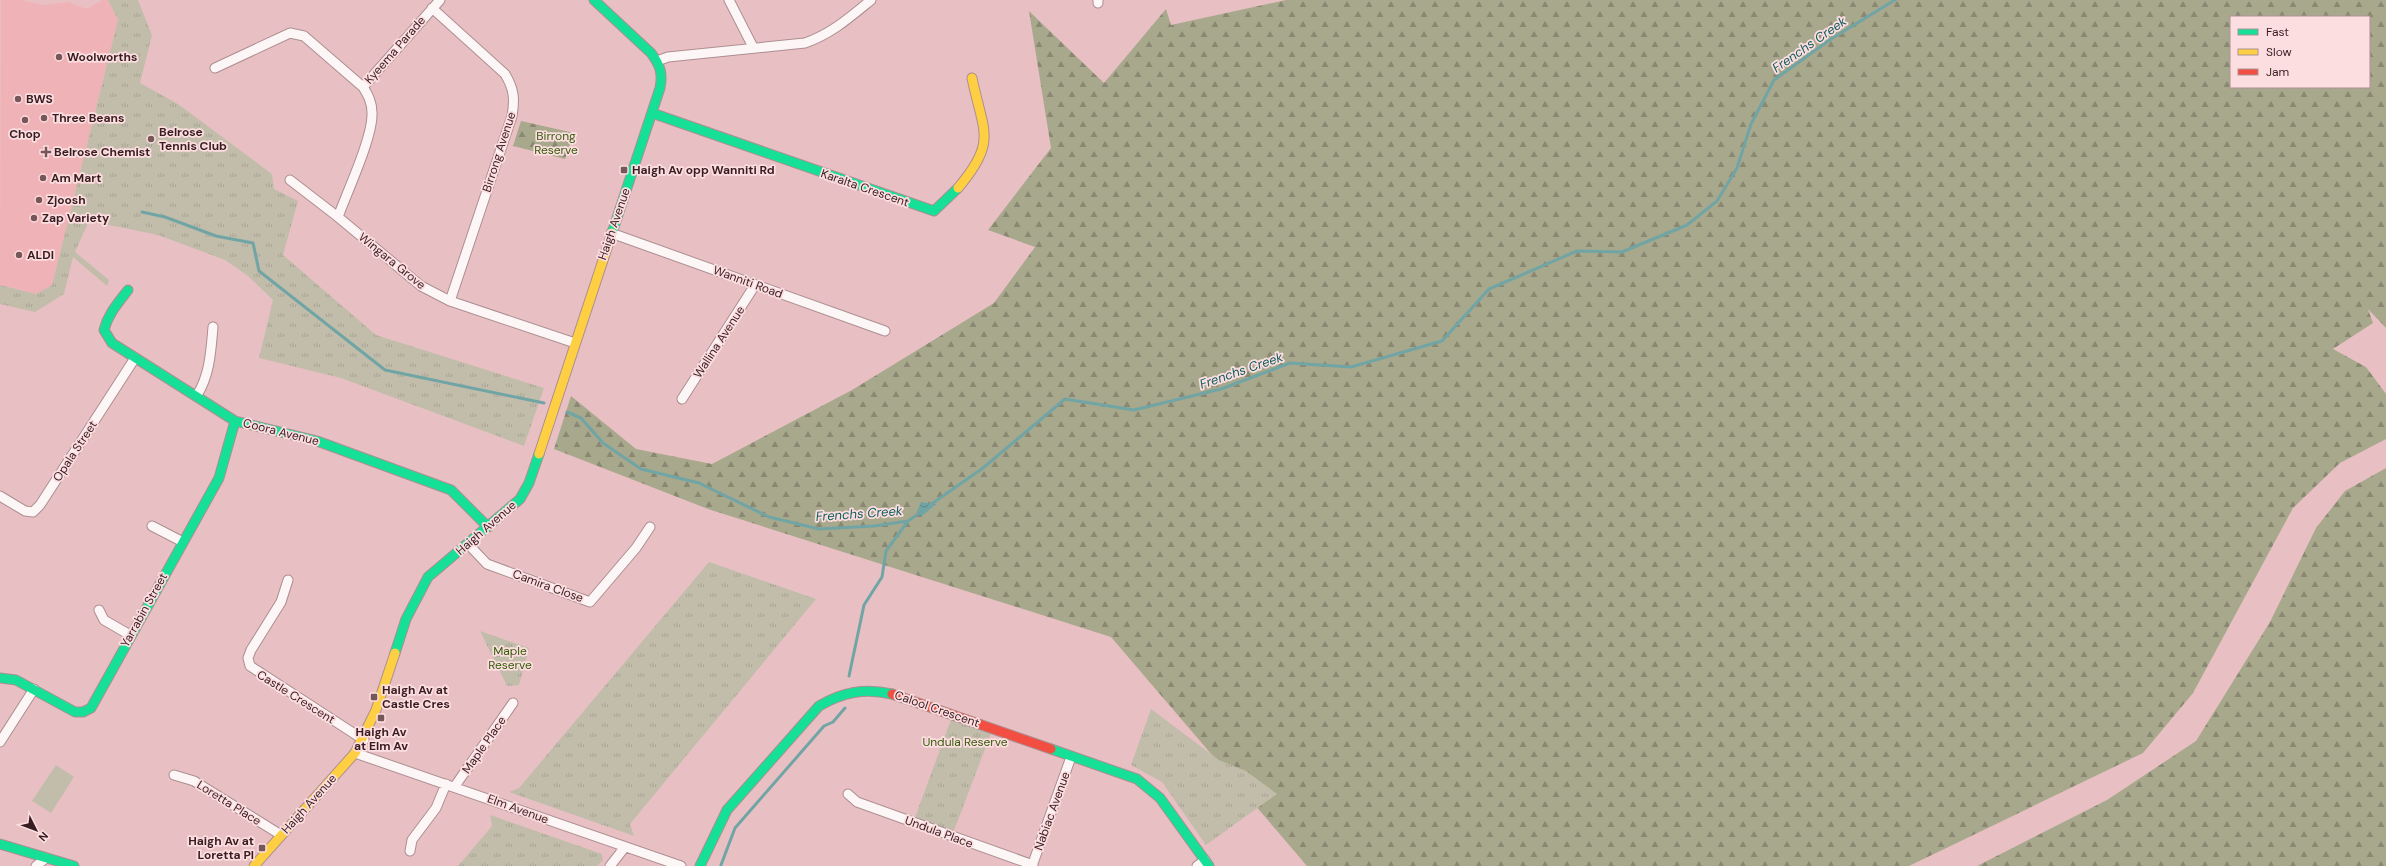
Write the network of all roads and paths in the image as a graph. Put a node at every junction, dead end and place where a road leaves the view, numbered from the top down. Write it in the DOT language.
graph roads {
  1 [pos="440,0"];
  2 [pos="594,0"];
  3 [pos="729,0"];
  4 [pos="870,0"];
  5 [pos="432,8"];
  6 [pos="753,48"];
  7 [pos="657,61"];
  8 [pos="216,68"];
  9 [pos="972,78"];
  10 [pos="363,87"];
  11 [pos="652,113"];
  12 [pos="290,180"];
  13 [pos="338,216"];
  14 [pos="611,233"];
  15 [pos="755,285"];
  16 [pos="128,290"];
  17 [pos="450,301"];
  18 [pos="213,327"];
  19 [pos="885,331"];
  20 [pos="575,343"];
  21 [pos="135,358"];
  22 [pos="197,395"];
  23 [pos="682,399"];
  24 [pos="235,420"];
  25 [pos="0,496"];
  26 [pos="152,526"];
  27 [pos="488,527"];
  28 [pos="650,527"];
  29 [pos="183,542"];
  30 [pos="468,544"];
  31 [pos="288,580"];
  32 [pos="99,610"];
  33 [pos="130,634"];
  34 [pos="0,678"];
  35 [pos="34,688"];
  36 [pos="513,703"];
  37 [pos="364,740"];
  38 [pos="0,742"];
  39 [pos="355,752"];
  40 [pos="1071,757"];
  41 [pos="174,775"];
  42 [pos="451,785"];
  43 [pos="848,794"];
  44 [pos="281,835"];
  45 [pos="0,844"];
  46 [pos="625,847"];
  47 [pos="410,851"];
  48 [pos="46,858"];
  49 [pos="1207,863"];
  50 [pos="36,866"];
  51 [pos="74,866"];
  52 [pos="254,866"];
  53 [pos="610,866"];
  54 [pos="682,866"];
  55 [pos="700,866"];
  56 [pos="1032,866"];
  57 [pos="1196,866"];
  1 -- 5 [label="street, Kyeema Parade"];
  2 -- 7 [label="street"];
  3 -- 6 [label="street"];
  4 -- 6 [label="street"];
  5 -- 10 [label="street, Kyeema Parade"];
  5 -- 17 [label="street, Birrong Avenue"];
  6 -- 7 [label="street"];
  7 -- 11 [label="street, Haigh Avenue"];
  8 -- 10 [label="street"];
  9 -- 11 [label="street, Karalta Crescent"];
  10 -- 13 [label="street, Kyeema Parade"];
  11 -- 14 [label="street, Haigh Avenue"];
  12 -- 13 [label="street, Wingara Grove"];
  13 -- 17 [label="street, Wingara Grove"];
  14 -- 15 [label="street, Wanniti Road"];
  14 -- 20 [label="street, Haigh Avenue"];
  15 -- 19 [label="street, Wanniti Road"];
  15 -- 23 [label="street, Wallina Avenue"];
  16 -- 21 [label="street, Coora Avenue"];
  17 -- 20 [label="street, Wingara Grove"];
  18 -- 22 [label="street"];
  20 -- 27 [label="street, Haigh Avenue"];
  21 -- 22 [label="street, Coora Avenue"];
  21 -- 25 [label="street, Opala Street"];
  22 -- 24 [label="street, Coora Avenue"];
  24 -- 27 [label="street, Coora Avenue"];
  24 -- 29 [label="street, Yarrabin Street"];
  26 -- 29 [label="street"];
  27 -- 30 [label="street, Haigh Avenue"];
  28 -- 30 [label="street, Camira Close"];
  29 -- 33 [label="street, Yarrabin Street"];
  30 -- 37 [label="street, Haigh Avenue"];
  31 -- 37 [label="street, Castle Crescent"];
  32 -- 33 [label="street"];
  33 -- 35 [label="street, Yarrabin Street"];
  34 -- 35 [label="street, Yarrabin Street"];
  35 -- 38 [label="street"];
  36 -- 42 [label="street, Maple Place"];
  37 -- 39 [label="street, Haigh Avenue"];
  39 -- 42 [label="street, Elm Avenue"];
  39 -- 44 [label="street, Haigh Avenue"];
  40 -- 49 [label="street, Calool Crescent"];
  40 -- 55 [label="street, Calool Crescent"];
  40 -- 56 [label="street, Nabiac Avenue"];
  41 -- 44 [label="street, Loretta Place"];
  42 -- 46 [label="street, Elm Avenue"];
  42 -- 47 [label="street, Maple Place"];
  43 -- 56 [label="street, Undula Place"];
  44 -- 52 [label="street, Haigh Avenue"];
  45 -- 48 [label="street"];
  46 -- 53 [label="street"];
  46 -- 54 [label="street, Elm Avenue"];
  48 -- 50 [label="street"];
  48 -- 51 [label="street"];
  49 -- 57 [label="street"];
}
